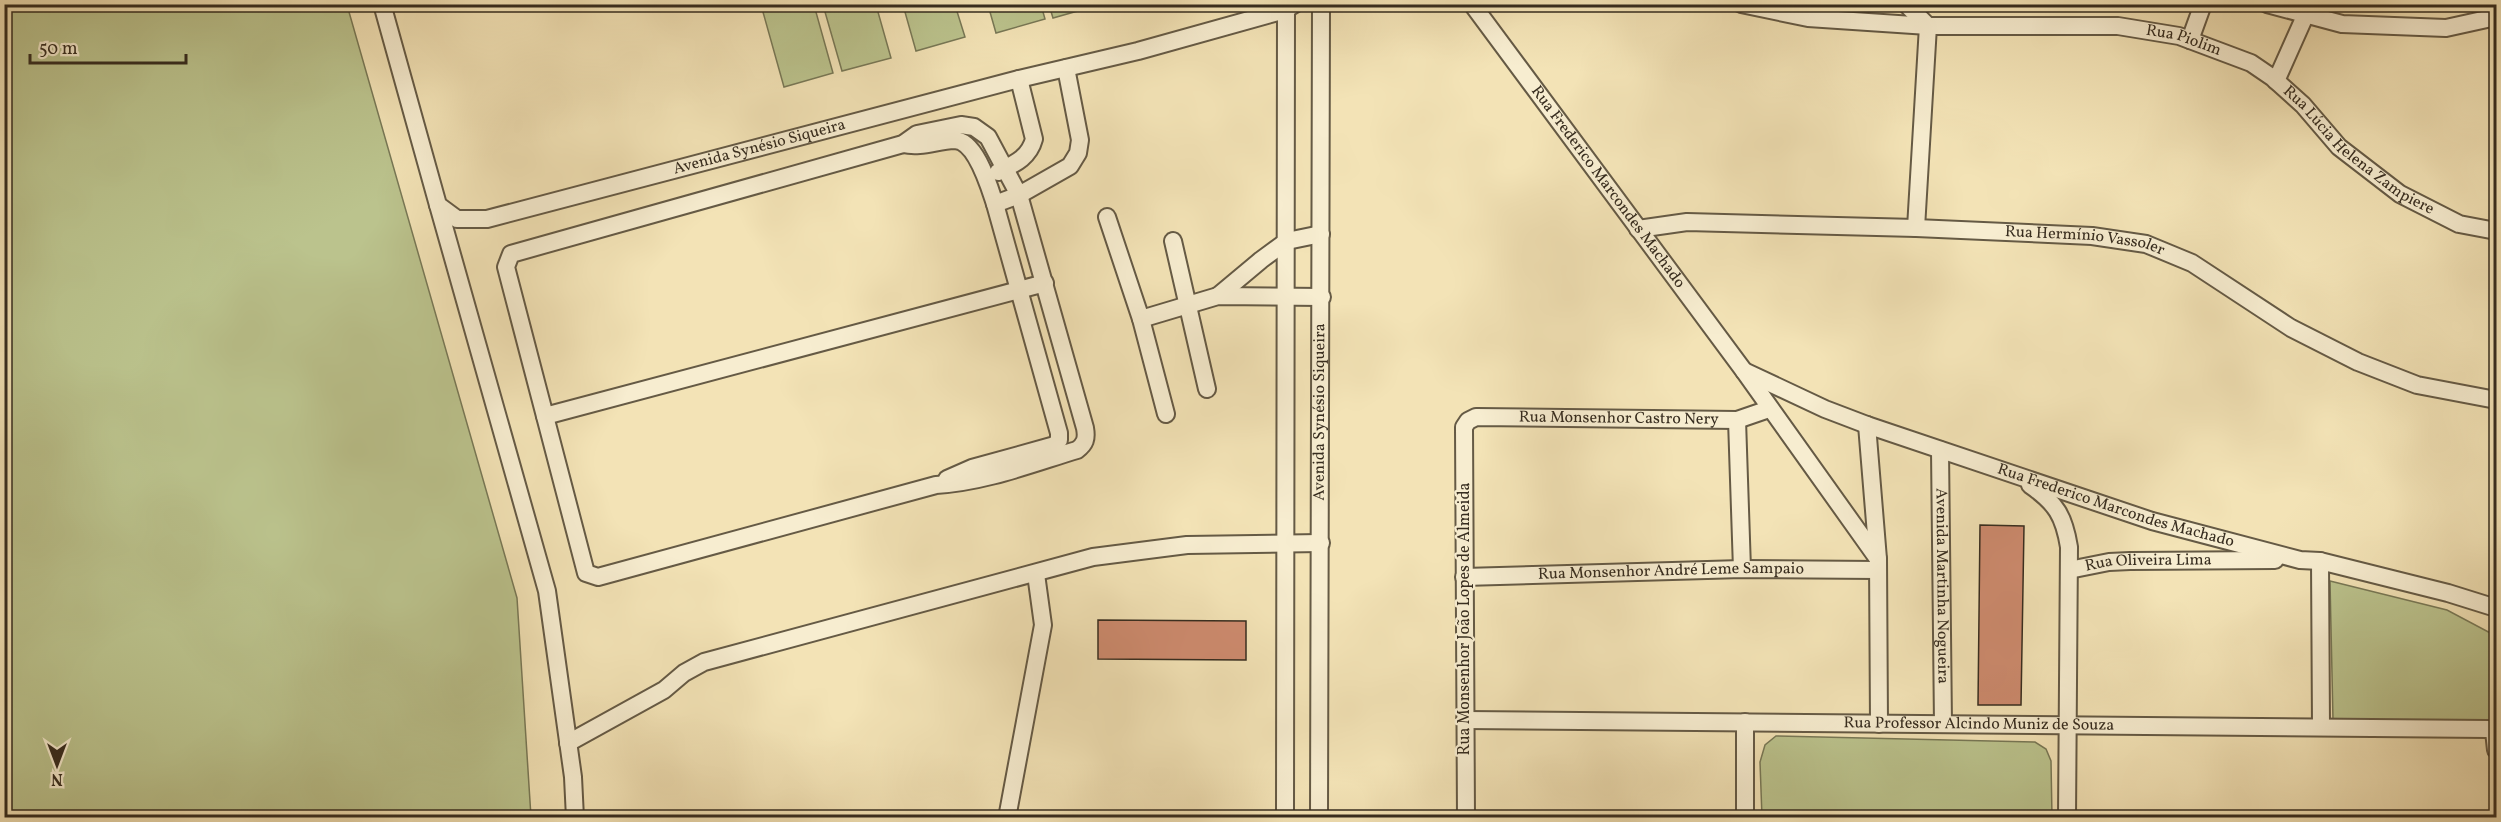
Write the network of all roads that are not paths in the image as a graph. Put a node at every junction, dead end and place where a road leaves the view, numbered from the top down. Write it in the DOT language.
graph roads {
  1 [pos="382,4"];
  2 [pos="1321,4"];
  3 [pos="1472,4"];
  4 [pos="1741,4"];
  5 [pos="1906,4"];
  6 [pos="2204,4"];
  7 [pos="2267,4"];
  8 [pos="1289,6"];
  9 [pos="2305,16"];
  10 [pos="2496,17"];
  11 [pos="1928,26"];
  12 [pos="2190,40"];
  13 [pos="2230,54"];
  14 [pos="1066,68"];
  15 [pos="1019,80"];
  16 [pos="2276,81"];
  17 [pos="903,144"];
  18 [pos="1006,168"];
  19 [pos="986,178"];
  20 [pos="1019,195"];
  21 [pos="995,204"];
  22 [pos="438,205"];
  23 [pos="1107,218"];
  24 [pos="1916,228"];
  25 [pos="1638,229"];
  26 [pos="2496,231"];
  27 [pos="1321,234"];
  28 [pos="1173,241"];
  29 [pos="1287,241"];
  30 [pos="1045,283"];
  31 [pos="1018,290"];
  32 [pos="1218,296"];
  33 [pos="1322,297"];
  34 [pos="1285,298"];
  35 [pos="1187,305"];
  36 [pos="1141,319"];
  37 [pos="1744,371"];
  38 [pos="1207,389"];
  39 [pos="2496,400"];
  40 [pos="1769,409"];
  41 [pos="1166,414"];
  42 [pos="545,416"];
  43 [pos="1737,420"];
  44 [pos="1468,421"];
  45 [pos="1867,425"];
  46 [pos="1940,450"];
  47 [pos="2019,476"];
  48 [pos="936,484"];
  49 [pos="1285,543"];
  50 [pos="1321,543"];
  51 [pos="2300,560"];
  52 [pos="2320,561"];
  53 [pos="1878,564"];
  54 [pos="1742,569"];
  55 [pos="2069,570"];
  56 [pos="1036,574"];
  57 [pos="1464,577"];
  58 [pos="2496,608"];
  59 [pos="1465,720"];
  60 [pos="1745,722"];
  61 [pos="1879,724"];
  62 [pos="1943,724"];
  63 [pos="2068,725"];
  64 [pos="2320,727"];
  65 [pos="568,743"];
  66 [pos="2496,750"];
  67 [pos="575,818"];
  68 [pos="1007,818"];
  69 [pos="1285,818"];
  70 [pos="1319,818"];
  71 [pos="1466,818"];
  72 [pos="1745,818"];
  73 [pos="2067,818"];
  1 -- 22 [label="street"];
  2 -- 27 [label="street, Avenida Synésio Siqueira"];
  3 -- 25 [label="street, Rua Frederico Marcondes Machado"];
  4 -- 11 [label="street, Rua Piolim"];
  5 -- 11 [label="street"];
  6 -- 12 [label="street"];
  7 -- 9 [label="street"];
  8 -- 14 [label="street, Avenida Synésio Siqueira"];
  8 -- 29 [label="street, Avenida Synésio Siqueira"];
  9 -- 10 [label="street"];
  9 -- 16 [label="street"];
  11 -- 12 [label="street, Rua Piolim"];
  11 -- 24 [label="street"];
  12 -- 13 [label="street, Rua Piolim"];
  13 -- 16 [label="street, Rua Lúcia Helena Zampiere"];
  14 -- 15 [label="street, Avenida Synésio Siqueira"];
  14 -- 20 [label="street"];
  15 -- 18 [label="street"];
  15 -- 22 [label="street, Avenida Synésio Siqueira"];
  16 -- 26 [label="street, Rua Lúcia Helena Zampiere"];
  17 -- 18 [label="street"];
  17 -- 19 [label="street"];
  17 -- 42 [label="street"];
  18 -- 19 [label="street"];
  18 -- 20 [label="street"];
  19 -- 21 [label="street"];
  20 -- 21 [label="street"];
  20 -- 30 [label="street"];
  21 -- 31 [label="street"];
  22 -- 65 [label="street"];
  23 -- 36 [label="street"];
  24 -- 25 [label="street, Rua Hermínio Vassoler"];
  24 -- 39 [label="street, Rua Hermínio Vassoler"];
  25 -- 37 [label="street, Rua Frederico Marcondes Machado"];
  27 -- 29 [label="street"];
  27 -- 33 [label="street, Avenida Synésio Siqueira"];
  28 -- 35 [label="street"];
  29 -- 32 [label="street"];
  29 -- 34 [label="street, Avenida Synésio Siqueira"];
  30 -- 31 [label="street"];
  30 -- 48 [label="street"];
  31 -- 42 [label="street"];
  31 -- 48 [label="street"];
  32 -- 34 [label="street"];
  32 -- 35 [label="street"];
  33 -- 34 [label="street"];
  33 -- 50 [label="street, Avenida Synésio Siqueira"];
  34 -- 49 [label="street, Avenida Synésio Siqueira"];
  35 -- 36 [label="street"];
  35 -- 38 [label="street"];
  36 -- 41 [label="street"];
  37 -- 40 [label="street, Rua Frederico Marcondes Machado"];
  37 -- 45 [label="street, Rua Frederico Marcondes Machado"];
  40 -- 43 [label="street, Rua Monsenhor Castro Nery"];
  40 -- 53 [label="street, Rua Frederico Marcondes Machado"];
  42 -- 48 [label="street"];
  43 -- 44 [label="street, Rua Monsenhor Castro Nery"];
  43 -- 54 [label="street"];
  44 -- 57 [label="street, Rua Monsenhor João Lopes de Almeida"];
  45 -- 46 [label="street, Rua Frederico Marcondes Machado"];
  45 -- 53 [label="street"];
  46 -- 47 [label="street, Rua Frederico Marcondes Machado"];
  46 -- 62 [label="street, Avenida Martinha Nogueira"];
  47 -- 51 [label="street, Rua Frederico Marcondes Machado"];
  47 -- 55 [label="street"];
  49 -- 50 [label="street"];
  49 -- 56 [label="street"];
  49 -- 69 [label="street, Avenida Synésio Siqueira"];
  50 -- 70 [label="street, Avenida Synésio Siqueira"];
  51 -- 52 [label="street, Rua Frederico Marcondes Machado"];
  51 -- 55 [label="street, Rua Oliveira Lima"];
  52 -- 58 [label="street, Rua Frederico Marcondes Machado"];
  52 -- 64 [label="street"];
  53 -- 54 [label="street, Rua Monsenhor André Leme Sampaio"];
  53 -- 61 [label="street"];
  54 -- 57 [label="street, Rua Monsenhor André Leme Sampaio"];
  55 -- 63 [label="street"];
  56 -- 65 [label="street"];
  56 -- 68 [label="street"];
  57 -- 59 [label="street, Rua Monsenhor João Lopes de Almeida"];
  59 -- 60 [label="street, Rua Professor Alcindo Muniz de Souza"];
  59 -- 71 [label="street, Rua Monsenhor João Lopes de Almeida"];
  60 -- 61 [label="street, Rua Professor Alcindo Muniz de Souza"];
  60 -- 72 [label="street"];
  61 -- 62 [label="street, Rua Professor Alcindo Muniz de Souza"];
  62 -- 63 [label="street, Rua Professor Alcindo Muniz de Souza"];
  63 -- 64 [label="street, Rua Professor Alcindo Muniz de Souza"];
  63 -- 73 [label="street"];
  64 -- 66 [label="street, Rua Professor Alcindo Muniz de Souza"];
  65 -- 67 [label="street"];
}
